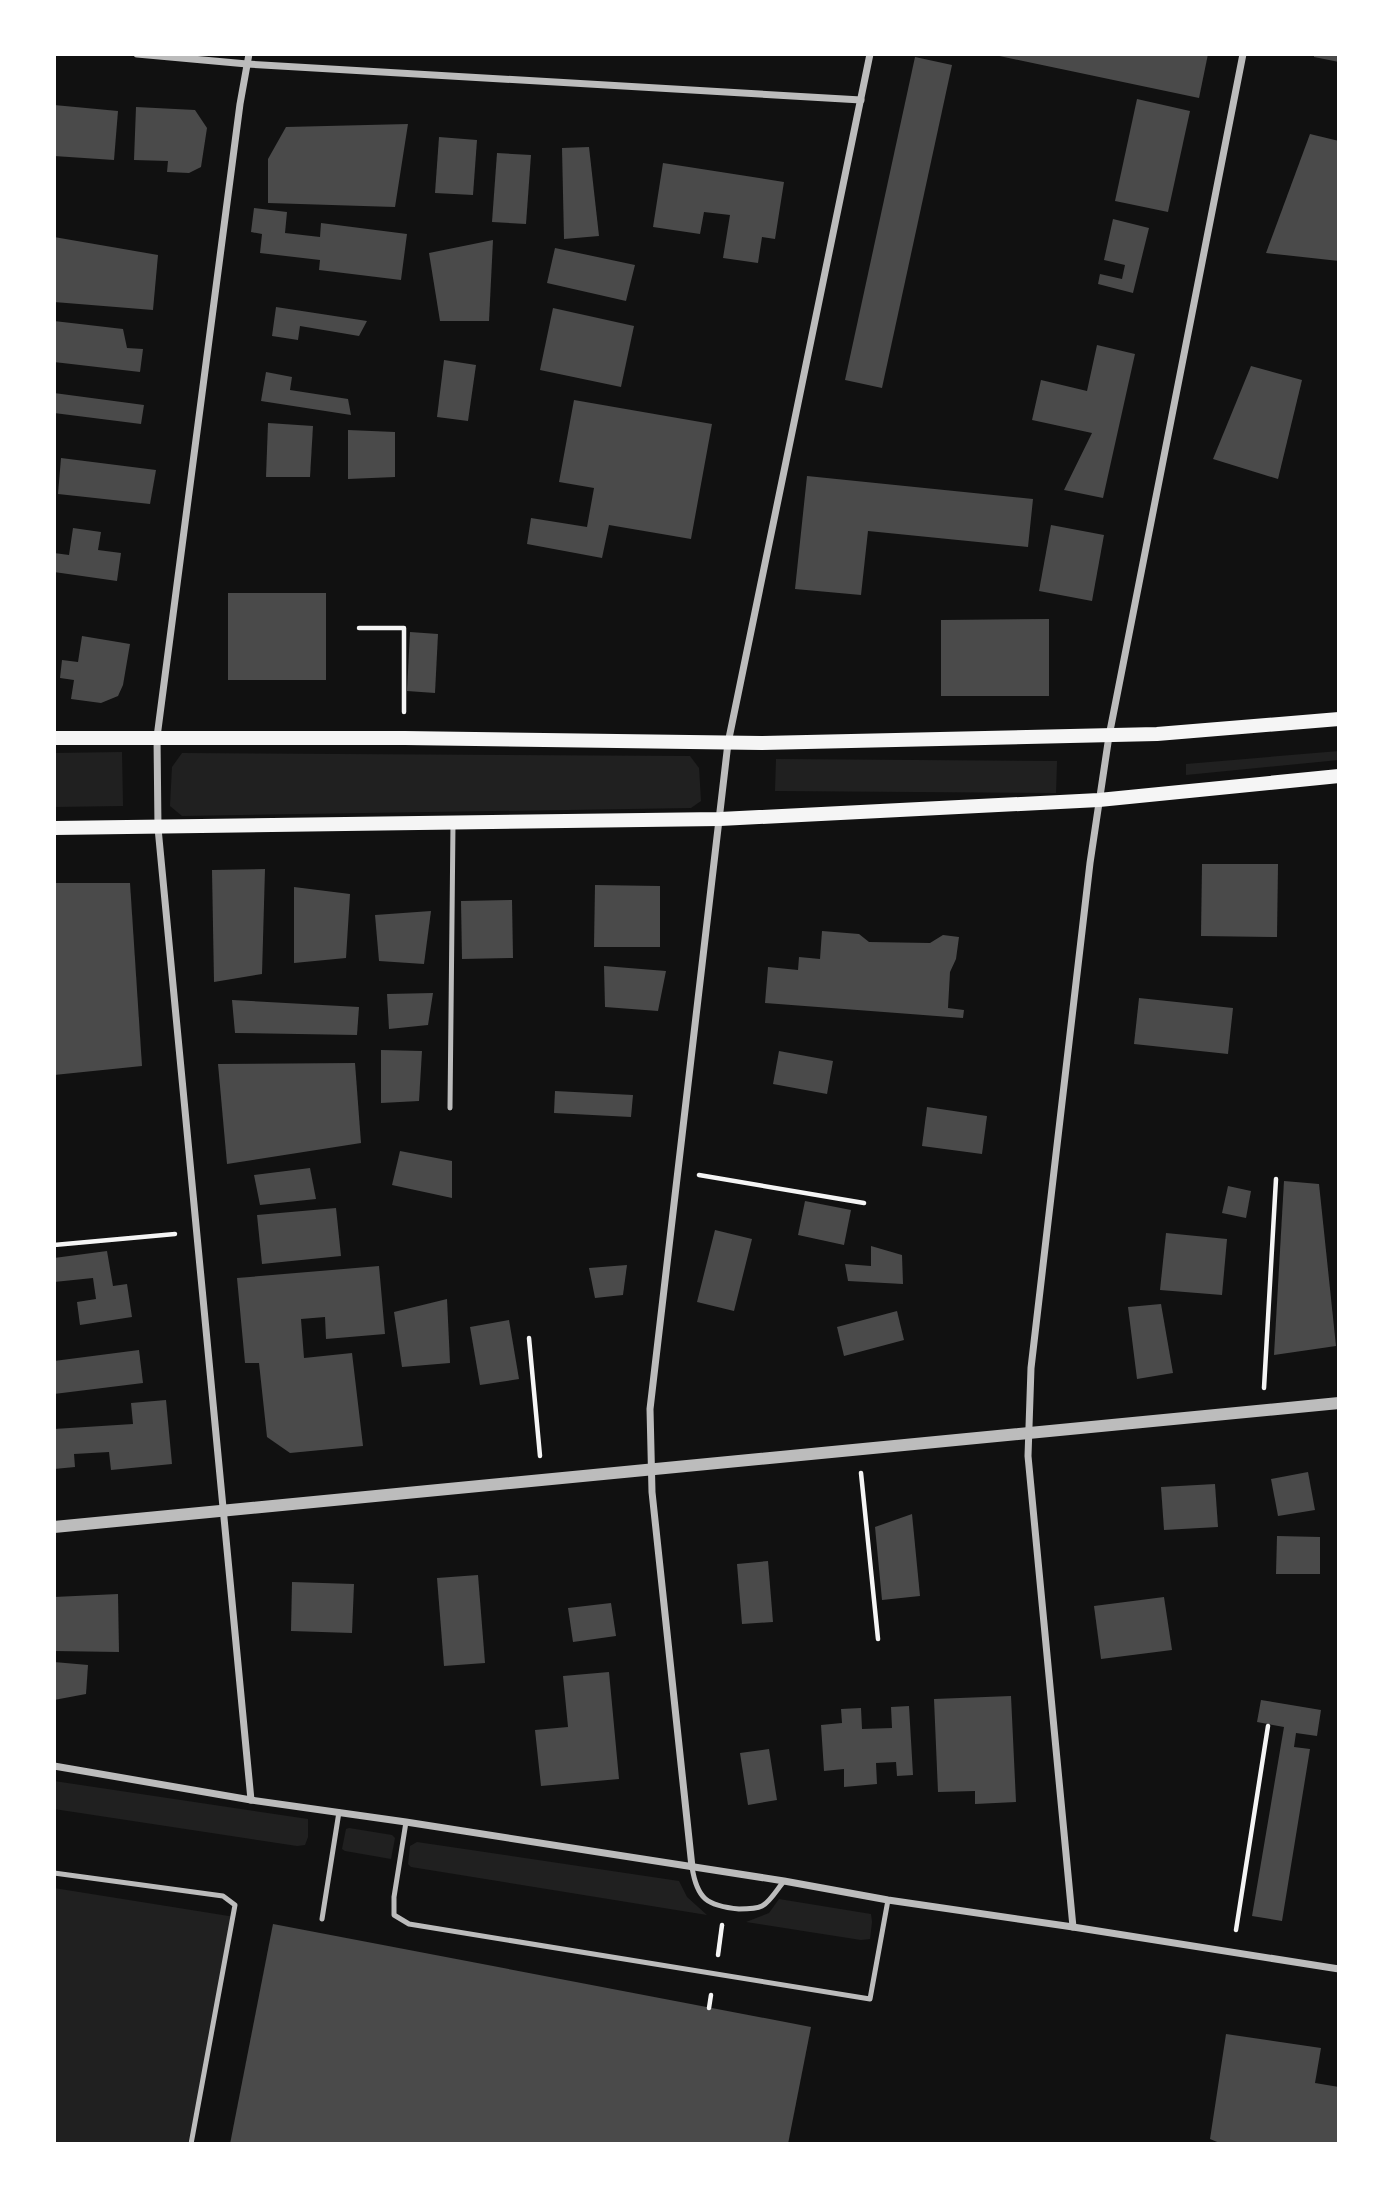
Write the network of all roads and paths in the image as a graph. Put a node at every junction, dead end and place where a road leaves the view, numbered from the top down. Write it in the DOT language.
graph roads {
  1 [pos="137,54"];
  2 [pos="249,54"];
  3 [pos="870,54"];
  4 [pos="1243,54"];
  5 [pos="247,64"];
  6 [pos="861,100"];
  7 [pos="359,628"];
  8 [pos="1339,719"];
  9 [pos="1109,736"];
  10 [pos="157,737"];
  11 [pos="54,738"];
  12 [pos="405,738"];
  13 [pos="728,743"];
  14 [pos="1339,776"];
  15 [pos="1099,800"];
  16 [pos="720,819"];
  17 [pos="453,823"];
  18 [pos="54,828"];
  19 [pos="158,828"];
  20 [pos="450,1108"];
  21 [pos="678,1172"];
  22 [pos="1276,1179"];
  23 [pos="864,1203"];
  24 [pos="197,1231"];
  25 [pos="54,1245"];
  26 [pos="529,1339"];
  27 [pos="1339,1403"];
  28 [pos="1263,1411"];
  29 [pos="1029,1433"];
  30 [pos="859,1450"];
  31 [pos="652,1469"];
  32 [pos="542,1480"];
  33 [pos="223,1511"];
  34 [pos="54,1527"];
  35 [pos="878,1639"];
  36 [pos="1268,1726"];
  37 [pos="54,1766"];
  38 [pos="251,1800"];
  39 [pos="339,1812"];
  40 [pos="406,1822"];
  41 [pos="692,1867"];
  42 [pos="54,1873"];
  43 [pos="784,1881"];
  44 [pos="888,1900"];
  45 [pos="322,1919"];
  46 [pos="1073,1927"];
  47 [pos="1232,1952"];
  48 [pos="1339,1969"];
  49 [pos="191,2144"];
  1 -- 5 [label="street"];
  2 -- 5 [label="street"];
  3 -- 6 [label="street"];
  4 -- 9 [label="street"];
  5 -- 6 [label="street"];
  5 -- 10 [label="street"];
  6 -- 13 [label="street"];
  7 -- 12 [label="path"];
  8 -- 9 [label="main road"];
  9 -- 13 [label="main road"];
  9 -- 15 [label="street"];
  10 -- 11 [label="main road"];
  10 -- 12 [label="main road"];
  10 -- 19 [label="street"];
  12 -- 13 [label="main road"];
  13 -- 16 [label="street"];
  14 -- 15 [label="main road"];
  15 -- 16 [label="main road"];
  15 -- 29 [label="street"];
  16 -- 17 [label="main road"];
  16 -- 21 [label="street"];
  17 -- 19 [label="main road"];
  17 -- 20 [label="lane"];
  18 -- 19 [label="main road"];
  19 -- 24 [label="street"];
  21 -- 23 [label="path"];
  21 -- 31 [label="street"];
  22 -- 28 [label="path"];
  24 -- 25 [label="path"];
  24 -- 33 [label="street"];
  26 -- 32 [label="path"];
  27 -- 28 [label="street"];
  28 -- 29 [label="street"];
  29 -- 30 [label="street"];
  29 -- 46 [label="street"];
  30 -- 31 [label="street"];
  30 -- 35 [label="path"];
  31 -- 32 [label="street"];
  31 -- 41 [label="street"];
  32 -- 33 [label="street"];
  33 -- 34 [label="street"];
  33 -- 38 [label="street"];
  36 -- 47 [label="path"];
  37 -- 38 [label="street"];
  38 -- 39 [label="street"];
  39 -- 40 [label="street"];
  39 -- 45 [label="lane"];
  40 -- 41 [label="street"];
  40 -- 44 [label="lane"];
  41 -- 43 [label="street"];
  41 -- 43 [label="lane"];
  42 -- 49 [label="lane"];
  43 -- 44 [label="street"];
  44 -- 46 [label="street"];
  46 -- 47 [label="street"];
  47 -- 48 [label="street"];
}
